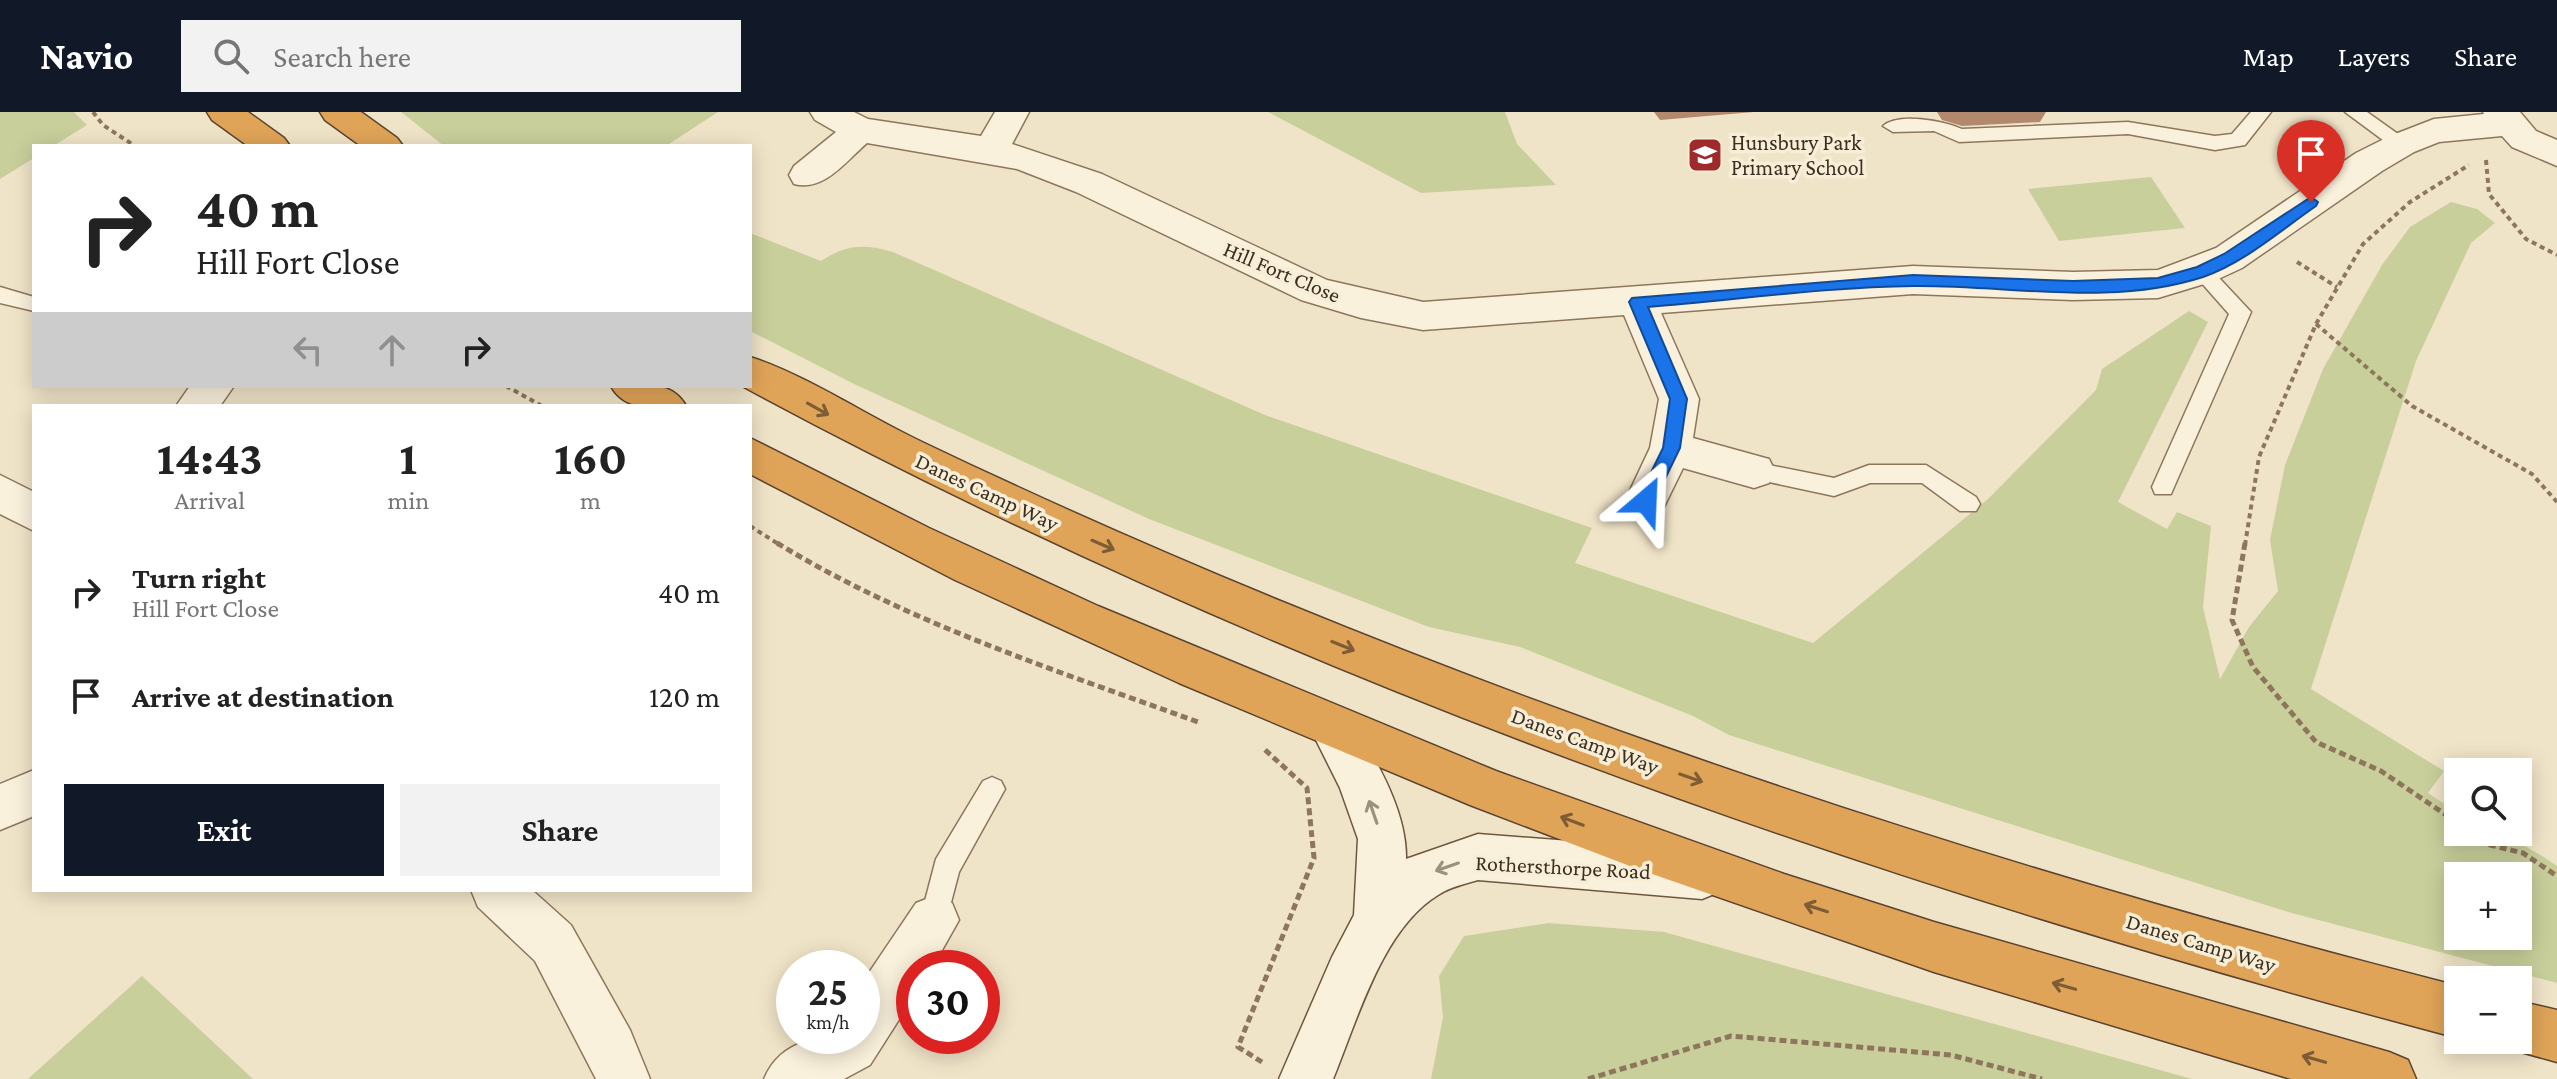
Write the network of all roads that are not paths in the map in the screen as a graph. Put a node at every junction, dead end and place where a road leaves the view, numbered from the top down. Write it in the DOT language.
graph roads {
  1 [pos="224,112"];
  2 [pos="337,112"];
  3 [pos="827,112"];
  4 [pos="1012,112"];
  5 [pos="2262,112"];
  6 [pos="2354,112"];
  7 [pos="2503,118"];
  8 [pos="1893,126"];
  9 [pos="860,130"];
  10 [pos="269,144"];
  11 [pos="382,144"];
  12 [pos="2402,144"];
  13 [pos="991,150"];
  14 [pos="2557,154"];
  15 [pos="807,175"];
  16 [pos="2201,271"];
  17 [pos="0,295"];
  18 [pos="1637,302"];
  19 [pos="30,304"];
  20 [pos="752,373"];
  21 [pos="212,388"];
  22 [pos="634,388"];
  23 [pos="198,404"];
  24 [pos="662,404"];
  25 [pos="1671,448"];
  26 [pos="752,455"];
  27 [pos="1754,471"];
  28 [pos="2163,487"];
  29 [pos="0,492"];
  30 [pos="1646,501"];
  31 [pos="1968,504"];
  32 [pos="32,513"];
  33 [pos="1334,730"];
  34 [pos="992,789"];
  35 [pos="32,793"];
  36 [pos="0,808"];
  37 [pos="1719,877"];
  38 [pos="498,892"];
  39 [pos="1379,916"];
  40 [pos="934,920"];
  41 [pos="880,1002"];
  42 [pos="2444,1008"];
  43 [pos="2532,1030"];
  44 [pos="2557,1036"];
  45 [pos="836,1054"];
  46 [pos="1285,1071"];
  47 [pos="623,1079"];
  48 [pos="791,1079"];
  49 [pos="2389,1079"];
  1 -- 10 [label="highway"];
  2 -- 11 [label="highway"];
  3 -- 9 [label="street, Hill Fort Close"];
  4 -- 13 [label="street"];
  5 -- 8 [label="lane"];
  6 -- 12 [label="lane"];
  7 -- 12 [label="street, Hill Fort Close"];
  7 -- 14 [label="street"];
  9 -- 13 [label="street, Hill Fort Close"];
  9 -- 15 [label="street"];
  12 -- 16 [label="street, Hill Fort Close"];
  13 -- 18 [label="street, Hill Fort Close"];
  16 -- 18 [label="street, Hill Fort Close"];
  16 -- 28 [label="lane"];
  17 -- 19 [label="lane"];
  18 -- 25 [label="street"];
  20 -- 42 [label="highway, Danes Camp Way, one-way"];
  21 -- 23 [label="street"];
  22 -- 24 [label="highway"];
  25 -- 27 [label="street"];
  25 -- 30 [label="street"];
  26 -- 33 [label="highway"];
  27 -- 31 [label="lane"];
  29 -- 32 [label="street"];
  37 -- 33 [label="highway, one-way"];
  39 -- 33 [label="street, Rothersthorpe Road, one-way"];
  34 -- 40 [label="lane"];
  35 -- 36 [label="street"];
  37 -- 39 [label="street, Rothersthorpe Road, one-way"];
  49 -- 37 [label="highway, one-way"];
  38 -- 47 [label="street"];
  39 -- 46 [label="street, Rothersthorpe Road"];
  40 -- 41 [label="street"];
  43 -- 44 [label="highway"];
  45 -- 48 [label="street"];
}
